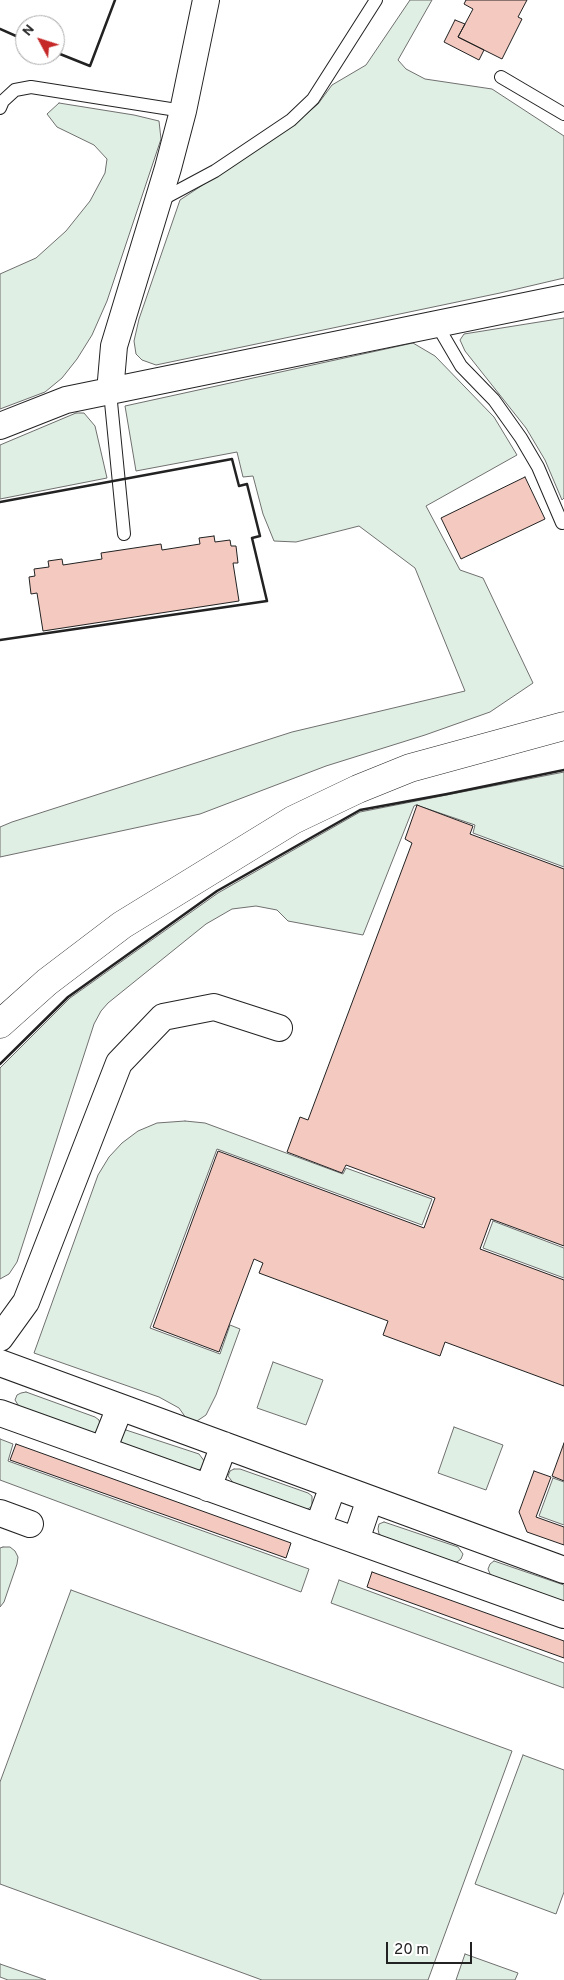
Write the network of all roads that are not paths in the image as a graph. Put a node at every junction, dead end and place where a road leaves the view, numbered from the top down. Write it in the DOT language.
graph roads {
  1 [pos="206,0"];
  2 [pos="376,0"];
  3 [pos="501,77"];
  4 [pos="0,108"];
  5 [pos="183,111"];
  6 [pos="564,114"];
  7 [pos="157,203"];
  8 [pos="564,298"];
  9 [pos="437,325"];
  10 [pos="110,392"];
  11 [pos="0,426"];
  12 [pos="562,523"];
  13 [pos="124,534"];
  14 [pos="564,726"];
  15 [pos="0,1024"];
  16 [pos="280,1028"];
  17 [pos="0,1338"];
  18 [pos="0,1363"];
  19 [pos="120,1407"];
  20 [pos="0,1413"];
  21 [pos="224,1445"];
  22 [pos="102,1450"];
  23 [pos="333,1486"];
  24 [pos="208,1488"];
  25 [pos="370,1499"];
  26 [pos="0,1513"];
  27 [pos="30,1524"];
  28 [pos="318,1527"];
  29 [pos="356,1540"];
  30 [pos="484,1540"];
  31 [pos="564,1570"];
  32 [pos="468,1580"];
  33 [pos="564,1615"];
  1 -- 5 [label="street"];
  2 -- 7 [label="lane"];
  3 -- 6 [label="lane"];
  4 -- 5 [label="lane"];
  5 -- 7 [label="street"];
  7 -- 10 [label="street"];
  8 -- 9 [label="street"];
  9 -- 10 [label="street"];
  9 -- 12 [label="lane"];
  10 -- 11 [label="street"];
  10 -- 13 [label="lane"];
  14 -- 15 [label="street"];
  16 -- 17 [label="street"];
  18 -- 19 [label="street"];
  19 -- 21 [label="street"];
  19 -- 22 [label="street"];
  20 -- 22 [label="street"];
  21 -- 23 [label="street"];
  21 -- 24 [label="street"];
  22 -- 24 [label="street"];
  23 -- 25 [label="street"];
  23 -- 28 [label="street"];
  24 -- 28 [label="street"];
  25 -- 29 [label="street"];
  25 -- 30 [label="street"];
  26 -- 27 [label="street"];
  28 -- 29 [label="street"];
  29 -- 32 [label="street"];
  30 -- 31 [label="street"];
  30 -- 32 [label="street"];
  32 -- 33 [label="street"];
}
